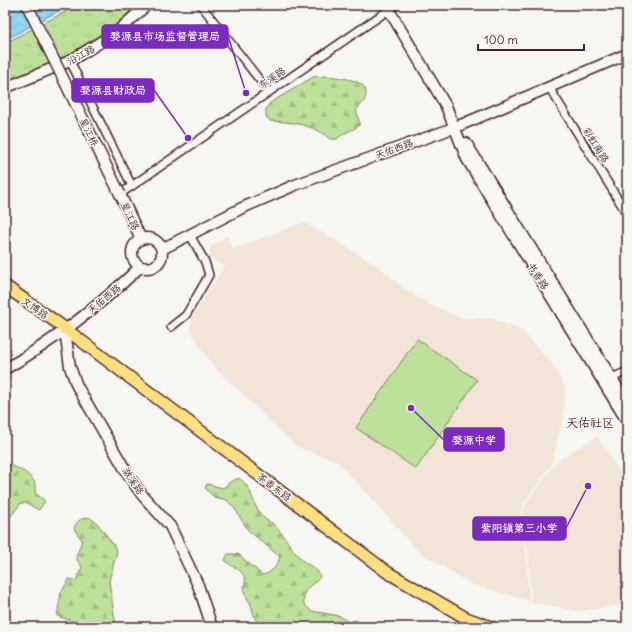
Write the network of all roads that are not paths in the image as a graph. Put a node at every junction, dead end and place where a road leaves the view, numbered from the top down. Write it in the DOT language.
graph roads {
  1 [pos="27,5"];
  2 [pos="146,5"];
  3 [pos="201,5"];
  4 [pos="393,7"];
  5 [pos="627,54"];
  6 [pos="70,61"];
  7 [pos="549,87"];
  8 [pos="5,88"];
  9 [pos="269,92"];
  10 [pos="456,127"];
  11 [pos="132,186"];
  12 [pos="120,194"];
  13 [pos="627,214"];
  14 [pos="190,235"];
  15 [pos="141,239"];
  16 [pos="162,249"];
  17 [pos="140,267"];
  18 [pos="5,286"];
  19 [pos="170,327"];
  20 [pos="65,330"];
  21 [pos="5,369"];
  22 [pos="627,371"];
  23 [pos="608,380"];
  24 [pos="627,403"];
  25 [pos="627,421"];
  26 [pos="464,623"];
  27 [pos="212,627"];
  28 [pos="491,627"];
  1 -- 12 [label="street, 星江桥, bridge"];
  2 -- 6 [label="street, 沿江路"];
  3 -- 9 [label="street"];
  4 -- 9 [label="street, 东溪路"];
  4 -- 10 [label="street, 书香路"];
  5 -- 7 [label="street, 天佑西路"];
  6 -- 8 [label="street, 沿江路"];
  6 -- 11 [label="street"];
  7 -- 10 [label="street, 天佑西路"];
  7 -- 13 [label="street, 彩虹南路"];
  9 -- 11 [label="street, 东溪路"];
  10 -- 14 [label="street, 天佑西路"];
  10 -- 23 [label="street, 书香路"];
  11 -- 12 [label="street, 东溪路"];
  12 -- 15 [label="street, 星江路"];
  14 -- 16 [label="street, 天佑西路"];
  14 -- 19 [label="street"];
  15 -- 16 [label="street"];
  15 -- 17 [label="street"];
  16 -- 17 [label="street"];
  17 -- 20 [label="street, 天佑西路"];
  18 -- 20 [label="main road, 文博路"];
  20 -- 21 [label="street, 天佑西路"];
  20 -- 26 [label="main road, 茶香东路"];
  20 -- 27 [label="street, 潋溪路"];
  22 -- 23 [label="street"];
  23 -- 24 [label="street, 书香路"];
  23 -- 25 [label="street, 书香路"];
  26 -- 28 [label="main road, 茶香东路"];
}
